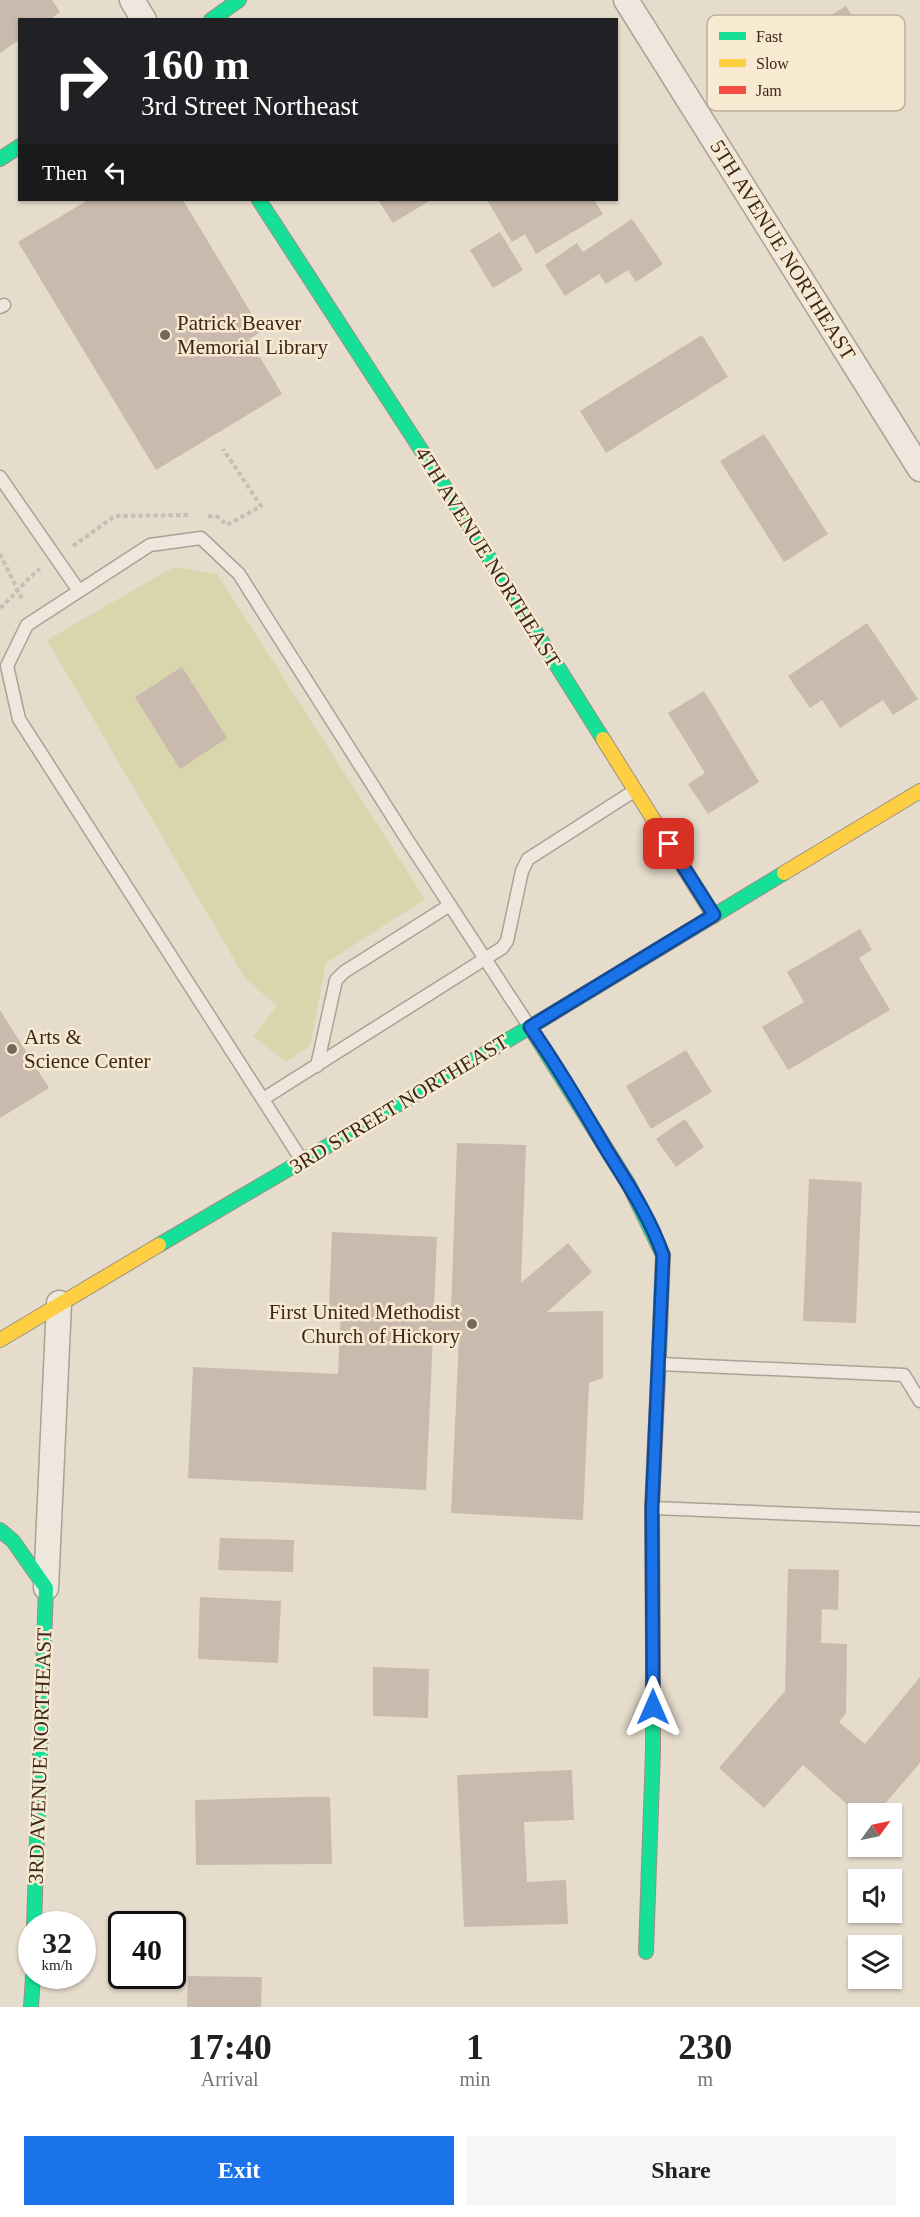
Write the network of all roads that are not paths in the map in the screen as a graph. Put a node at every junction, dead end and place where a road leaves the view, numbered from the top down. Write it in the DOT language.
graph roads {
  1 [pos="132,0"];
  2 [pos="239,0"];
  3 [pos="626,0"];
  4 [pos="143,18"];
  5 [pos="214,18"];
  6 [pos="18,147"];
  7 [pos="0,159"];
  8 [pos="260,201"];
  9 [pos="916,455"];
  10 [pos="0,477"];
  11 [pos="79,591"];
  12 [pos="636,790"];
  13 [pos="920,791"];
  14 [pos="450,905"];
  15 [pos="714,915"];
  16 [pos="486,959"];
  17 [pos="530,1027"];
  18 [pos="316,1066"];
  19 [pos="263,1099"];
  20 [pos="302,1161"];
  21 [pos="59,1303"];
  22 [pos="0,1340"];
  23 [pos="660,1364"];
  24 [pos="920,1401"];
  25 [pos="652,1508"];
  26 [pos="920,1519"];
  27 [pos="0,1530"];
  28 [pos="46,1588"];
  29 [pos="34,1911"];
  30 [pos="646,1952"];
  31 [pos="32,1989"];
  32 [pos="31,2007"];
  1 -- 4 [label="street"];
  2 -- 5 [label="street"];
  3 -- 9 [label="street, 5TH AVENUE NORTHEAST"];
  6 -- 7 [label="street"];
  8 -- 12 [label="street, 4TH AVENUE NORTHEAST"];
  10 -- 11 [label="lane"];
  11 -- 14 [label="lane"];
  11 -- 19 [label="lane"];
  12 -- 15 [label="street, 4TH AVENUE NORTHEAST"];
  12 -- 16 [label="lane"];
  13 -- 15 [label="street, 3RD STREET NORTHEAST"];
  14 -- 16 [label="lane"];
  14 -- 18 [label="lane"];
  15 -- 17 [label="street, 3RD STREET NORTHEAST"];
  16 -- 17 [label="lane"];
  16 -- 18 [label="lane"];
  17 -- 20 [label="street, 3RD STREET NORTHEAST"];
  17 -- 23 [label="street"];
  18 -- 19 [label="lane"];
  19 -- 20 [label="lane"];
  20 -- 21 [label="street, 3RD STREET NORTHEAST"];
  21 -- 22 [label="street, 3RD STREET NORTHEAST"];
  21 -- 28 [label="street, 3RD AVENUE NORTHEAST"];
  23 -- 24 [label="lane"];
  23 -- 25 [label="street"];
  25 -- 26 [label="lane"];
  25 -- 30 [label="street"];
  27 -- 28 [label="street"];
  28 -- 29 [label="street, 3RD AVENUE NORTHEAST"];
  31 -- 32 [label="street"];
}
